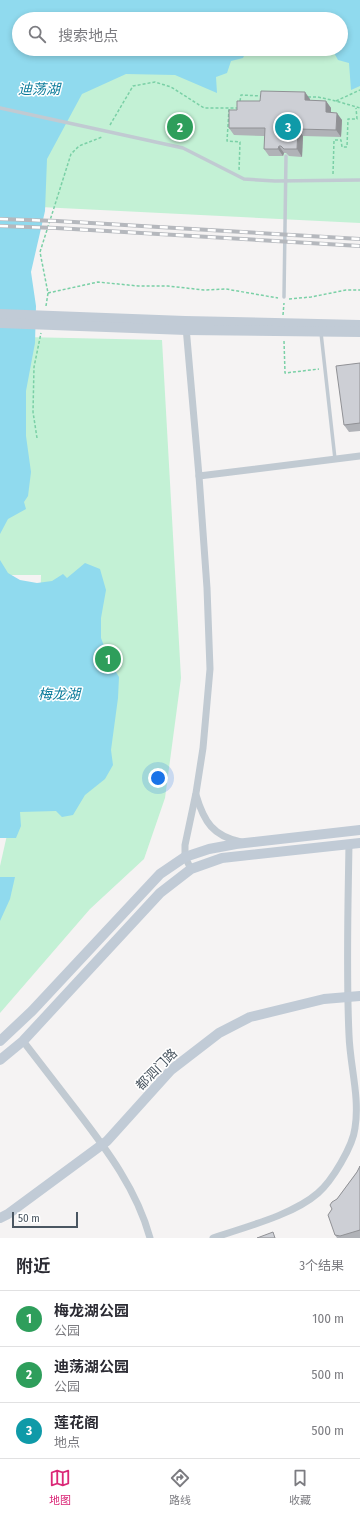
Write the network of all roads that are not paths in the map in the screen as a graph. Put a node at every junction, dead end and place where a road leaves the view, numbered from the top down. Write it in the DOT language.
graph roads {
  1 [pos="0,108"];
  2 [pos="286,156"];
  3 [pos="360,180"];
  4 [pos="285,298"];
  5 [pos="0,314"];
  6 [pos="44,320"];
  7 [pos="0,323"];
  8 [pos="360,325"];
  9 [pos="186,326"];
  10 [pos="321,332"];
  11 [pos="360,332"];
  12 [pos="360,456"];
  13 [pos="335,459"];
  14 [pos="199,476"];
  15 [pos="196,793"];
  16 [pos="360,830"];
  17 [pos="245,843"];
  18 [pos="360,843"];
  19 [pos="349,844"];
  20 [pos="185,857"];
  21 [pos="191,869"];
  22 [pos="360,996"];
  23 [pos="347,997"];
  24 [pos="0,1041"];
  25 [pos="23,1041"];
  26 [pos="0,1060"];
  27 [pos="103,1144"];
  28 [pos="0,1218"];
  29 [pos="150,1238"];
  30 [pos="213,1238"];
  1 -- 3 [label="lane"];
  2 -- 4 [label="lane"];
  5 -- 6 [label="street"];
  6 -- 7 [label="street"];
  6 -- 9 [label="street"];
  8 -- 9 [label="street"];
  9 -- 10 [label="street"];
  9 -- 14 [label="street"];
  10 -- 11 [label="street"];
  10 -- 13 [label="lane"];
  12 -- 13 [label="street"];
  13 -- 14 [label="street"];
  14 -- 15 [label="street"];
  15 -- 17 [label="street"];
  15 -- 20 [label="street"];
  16 -- 17 [label="street"];
  17 -- 20 [label="street"];
  18 -- 19 [label="street"];
  19 -- 21 [label="street"];
  19 -- 23 [label="street"];
  20 -- 21 [label="street"];
  20 -- 24 [label="street"];
  21 -- 25 [label="street"];
  22 -- 23 [label="street, 都泗门路"];
  23 -- 27 [label="street, 都泗门路"];
  23 -- 30 [label="street"];
  25 -- 26 [label="street"];
  25 -- 27 [label="street"];
  27 -- 28 [label="street, 都泗门路"];
  27 -- 29 [label="street"];
}
